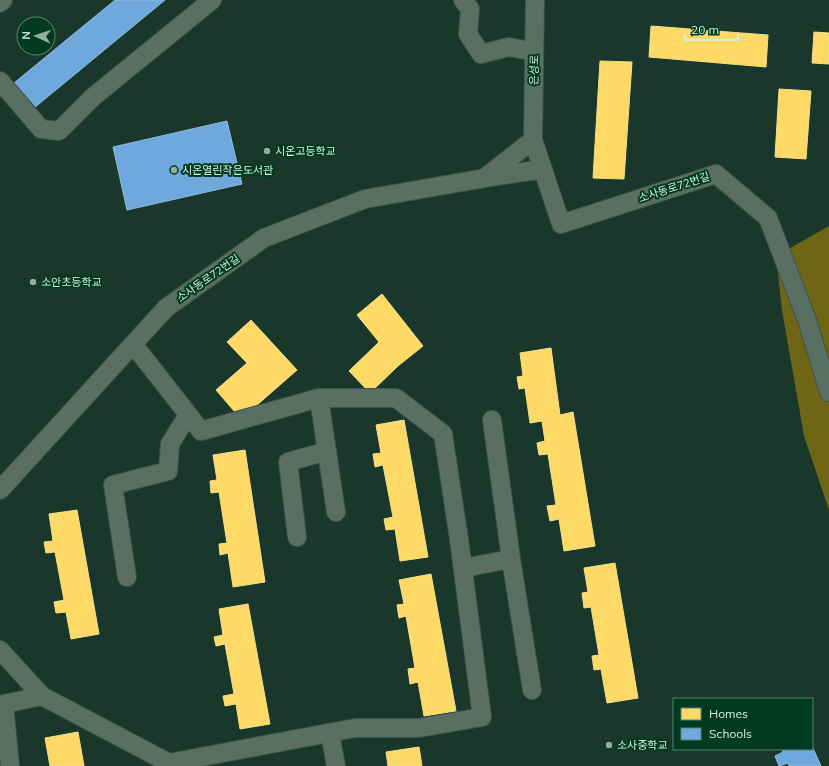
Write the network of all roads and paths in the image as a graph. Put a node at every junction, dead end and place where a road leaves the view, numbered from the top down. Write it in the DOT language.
graph roads {
  1 [pos="3,0"];
  2 [pos="212,0"];
  3 [pos="462,0"];
  4 [pos="535,0"];
  5 [pos="0,3"];
  6 [pos="534,49"];
  7 [pos="0,81"];
  8 [pos="533,140"];
  9 [pos="543,169"];
  10 [pos="485,178"];
  11 [pos="133,344"];
  12 [pos="829,392"];
  13 [pos="319,398"];
  14 [pos="188,415"];
  15 [pos="492,420"];
  16 [pos="327,451"];
  17 [pos="0,490"];
  18 [pos="336,512"];
  19 [pos="297,537"];
  20 [pos="512,559"];
  21 [pos="463,568"];
  22 [pos="127,577"];
  23 [pos="0,650"];
  24 [pos="532,690"];
  25 [pos="42,696"];
  26 [pos="330,733"];
  27 [pos="169,765"];
  28 [pos="10,766"];
  29 [pos="336,766"];
  1 -- 5 [label="street"];
  2 -- 7 [label="street"];
  3 -- 6 [label="street"];
  4 -- 6 [label="street, 은성로"];
  6 -- 8 [label="street, 은성로"];
  8 -- 9 [label="street, 소사동로72번길"];
  8 -- 10 [label="street, 소사동로72번길"];
  9 -- 10 [label="street, 소사동로72번길"];
  9 -- 12 [label="street, 소사동로72번길"];
  10 -- 11 [label="street, 소사동로72번길"];
  11 -- 14 [label="street"];
  11 -- 17 [label="street, 소사동로72번길"];
  13 -- 14 [label="street"];
  13 -- 16 [label="street"];
  13 -- 21 [label="street"];
  14 -- 22 [label="street"];
  15 -- 20 [label="street"];
  16 -- 18 [label="street"];
  16 -- 19 [label="street"];
  20 -- 21 [label="street"];
  20 -- 24 [label="street"];
  21 -- 26 [label="street"];
  23 -- 25 [label="street"];
  25 -- 27 [label="street"];
  25 -- 28 [label="street"];
  26 -- 27 [label="street"];
  26 -- 29 [label="street"];
}
